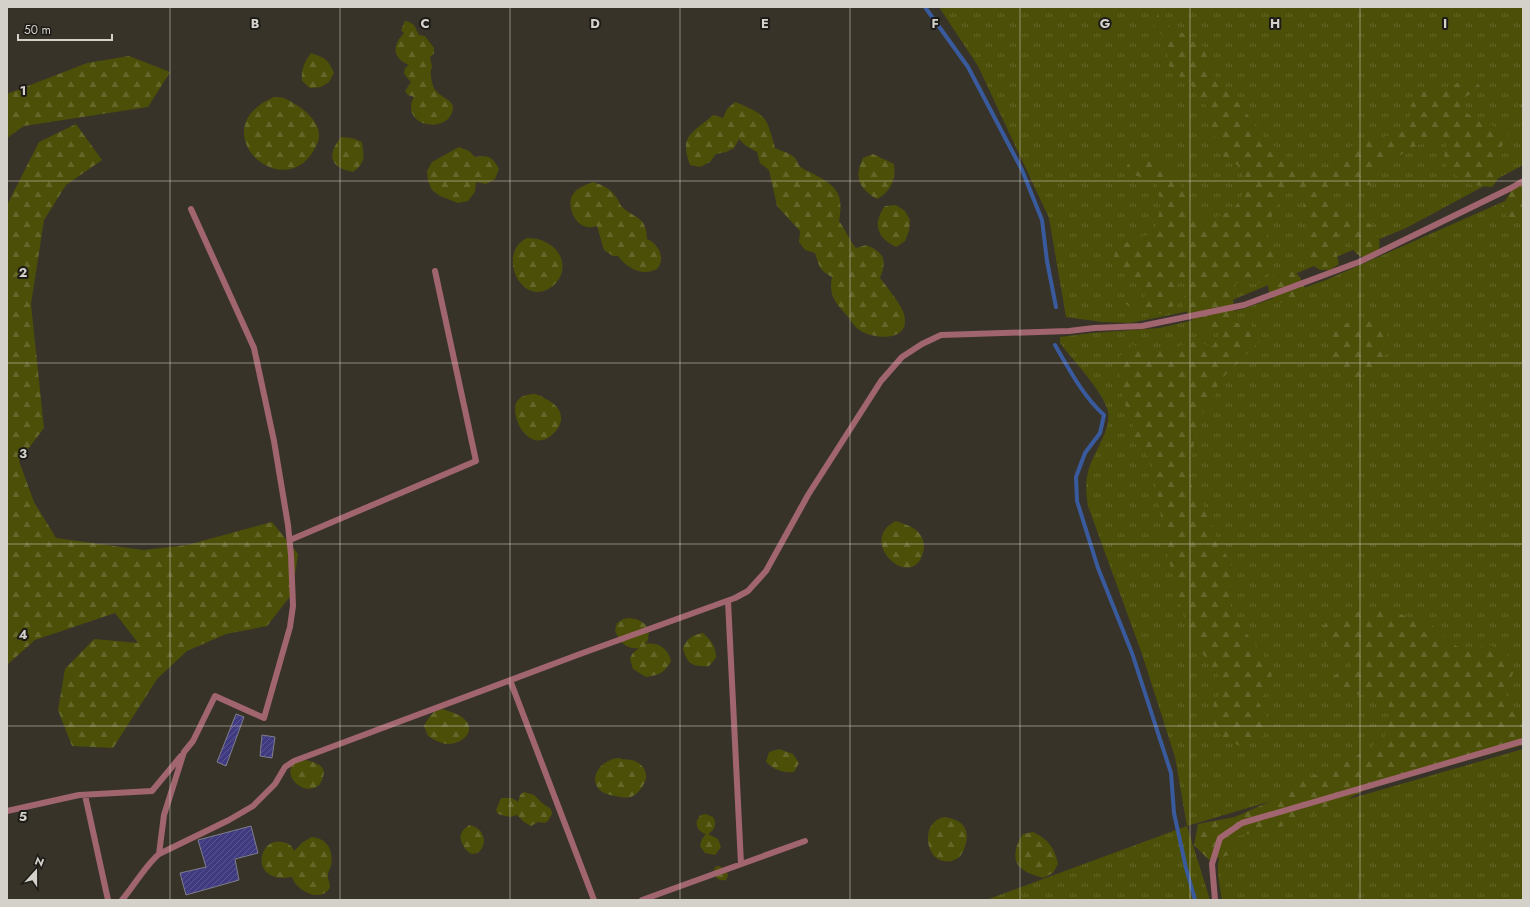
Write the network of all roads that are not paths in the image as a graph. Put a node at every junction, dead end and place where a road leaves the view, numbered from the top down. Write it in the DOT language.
graph roads {
  1 [pos="1523,181"];
  2 [pos="191,209"];
  3 [pos="435,272"];
  4 [pos="290,540"];
  5 [pos="728,601"];
  6 [pos="510,680"];
  7 [pos="1523,741"];
  8 [pos="184,752"];
  9 [pos="85,795"];
  10 [pos="7,811"];
  11 [pos="805,841"];
  12 [pos="159,854"];
  13 [pos="741,864"];
  14 [pos="108,900"];
  15 [pos="122,900"];
  16 [pos="594,900"];
  17 [pos="642,900"];
  18 [pos="1215,900"];
  1 -- 5 [label="lane"];
  2 -- 4 [label="lane"];
  3 -- 4 [label="lane"];
  4 -- 8 [label="lane"];
  5 -- 6 [label="lane"];
  5 -- 13 [label="lane"];
  6 -- 12 [label="lane"];
  6 -- 16 [label="lane"];
  7 -- 18 [label="lane"];
  8 -- 9 [label="lane"];
  8 -- 12 [label="lane"];
  9 -- 10 [label="lane"];
  9 -- 14 [label="lane"];
  11 -- 13 [label="lane"];
  12 -- 15 [label="lane"];
  13 -- 17 [label="lane"];
}
